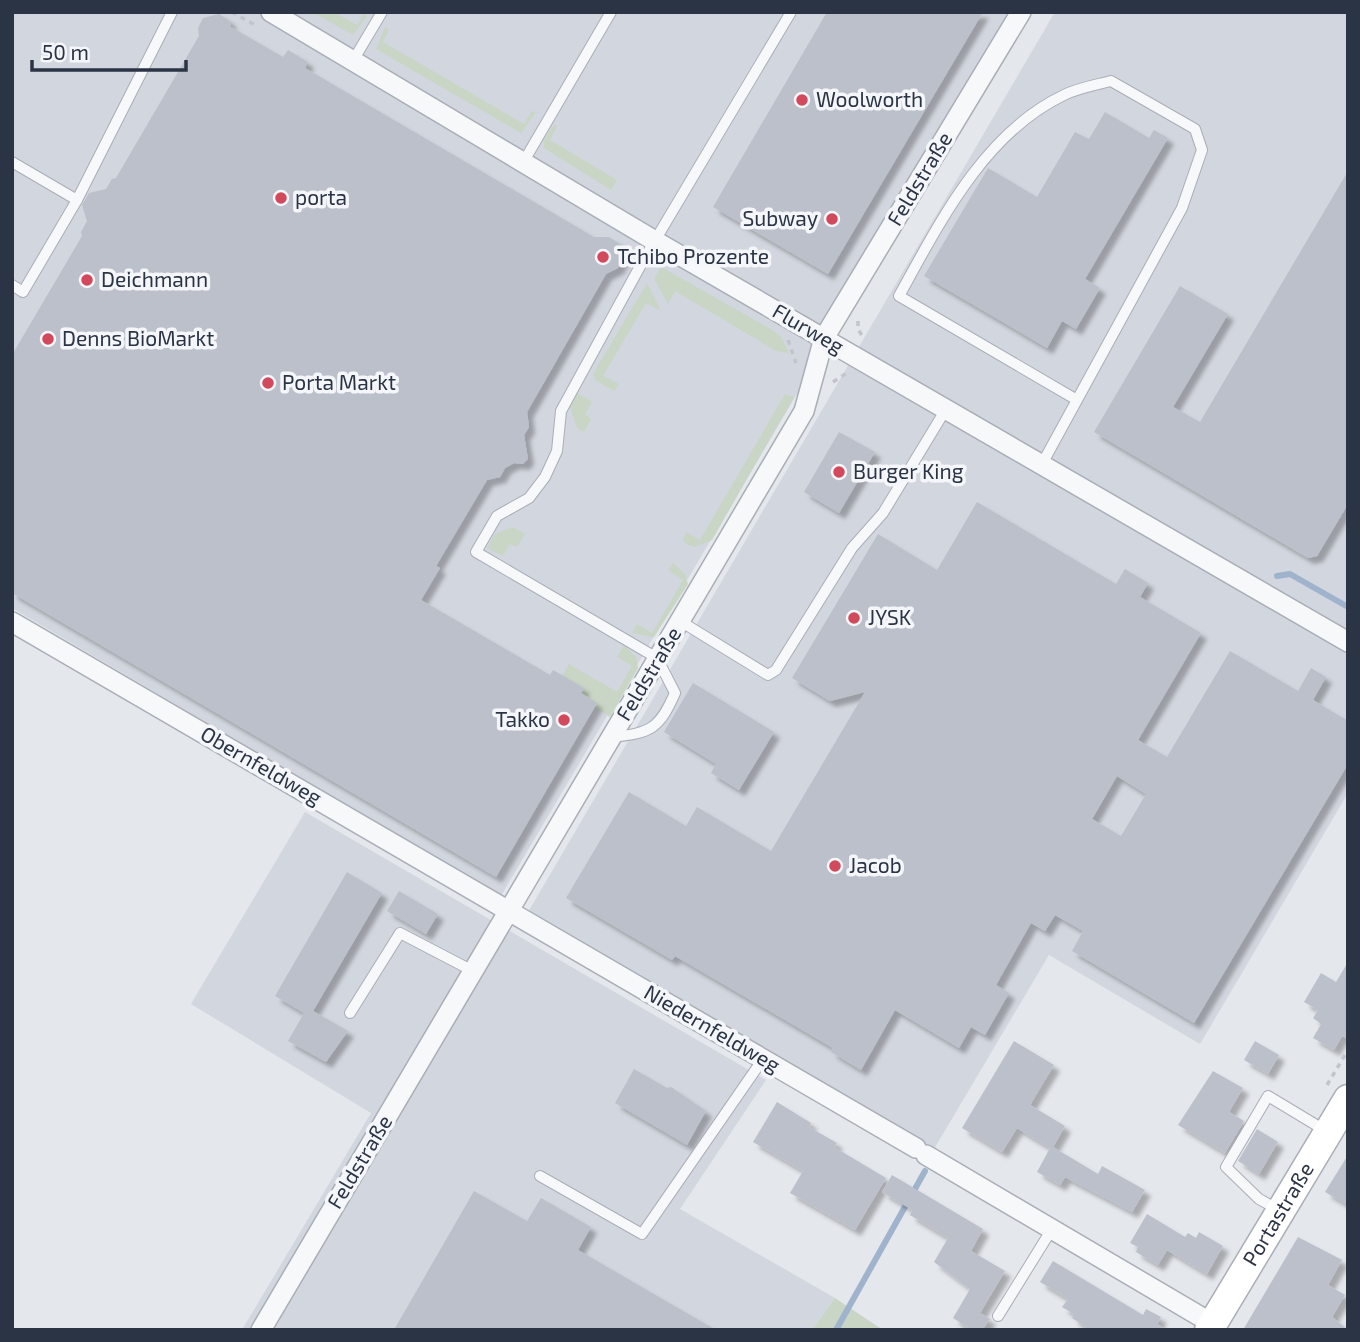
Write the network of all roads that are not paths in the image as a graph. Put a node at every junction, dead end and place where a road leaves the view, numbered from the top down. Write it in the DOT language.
graph roads {
  1 [pos="172,12"];
  2 [pos="271,12"];
  3 [pos="382,12"];
  4 [pos="611,12"];
  5 [pos="791,12"];
  6 [pos="1021,12"];
  7 [pos="354,60"];
  8 [pos="524,161"];
  9 [pos="12,162"];
  10 [pos="77,200"];
  11 [pos="655,241"];
  12 [pos="12,285"];
  13 [pos="824,338"];
  14 [pos="1077,400"];
  15 [pos="946,409"];
  16 [pos="1042,464"];
  17 [pos="680,621"];
  18 [pos="12,622"];
  19 [pos="1348,642"];
  20 [pos="657,658"];
  21 [pos="612,737"];
  22 [pos="509,911"];
  23 [pos="473,971"];
  24 [pos="350,1013"];
  25 [pos="763,1059"];
  26 [pos="1348,1099"];
  27 [pos="1327,1131"];
  28 [pos="540,1176"];
  29 [pos="1280,1210"];
  30 [pos="1052,1229"];
  31 [pos="998,1316"];
  32 [pos="1211,1327"];
  33 [pos="261,1330"];
  1 -- 10 [label="lane"];
  2 -- 7 [label="street, Flurweg"];
  3 -- 7 [label="lane"];
  4 -- 8 [label="lane"];
  5 -- 11 [label="lane"];
  6 -- 13 [label="street, Feldstraße"];
  7 -- 8 [label="street, Flurweg"];
  8 -- 11 [label="street, Flurweg"];
  9 -- 10 [label="lane"];
  10 -- 12 [label="lane"];
  11 -- 13 [label="street, Flurweg"];
  11 -- 20 [label="lane"];
  13 -- 15 [label="street, Flurweg"];
  13 -- 17 [label="street, Feldstraße"];
  14 -- 14 [label="lane"];
  14 -- 16 [label="lane"];
  15 -- 16 [label="street, Flurweg"];
  15 -- 17 [label="lane"];
  16 -- 19 [label="street, Flurweg"];
  17 -- 20 [label="street, Feldstraße"];
  18 -- 22 [label="street, Obernfeldweg"];
  20 -- 21 [label="street, Feldstraße"];
  20 -- 21 [label="lane"];
  21 -- 22 [label="street, Feldstraße"];
  22 -- 23 [label="street, Feldstraße"];
  22 -- 25 [label="street, Niedernfeldweg"];
  23 -- 24 [label="lane"];
  23 -- 33 [label="street, Feldstraße"];
  25 -- 28 [label="lane"];
  25 -- 30 [label="street, Niedernfeldweg"];
  26 -- 27 [label="main road, Portastraße"];
  27 -- 29 [label="main road, Portastraße"];
  27 -- 29 [label="lane"];
  29 -- 32 [label="main road, Portastraße"];
  30 -- 31 [label="lane"];
  30 -- 32 [label="street, Niedernfeldweg"];
}
